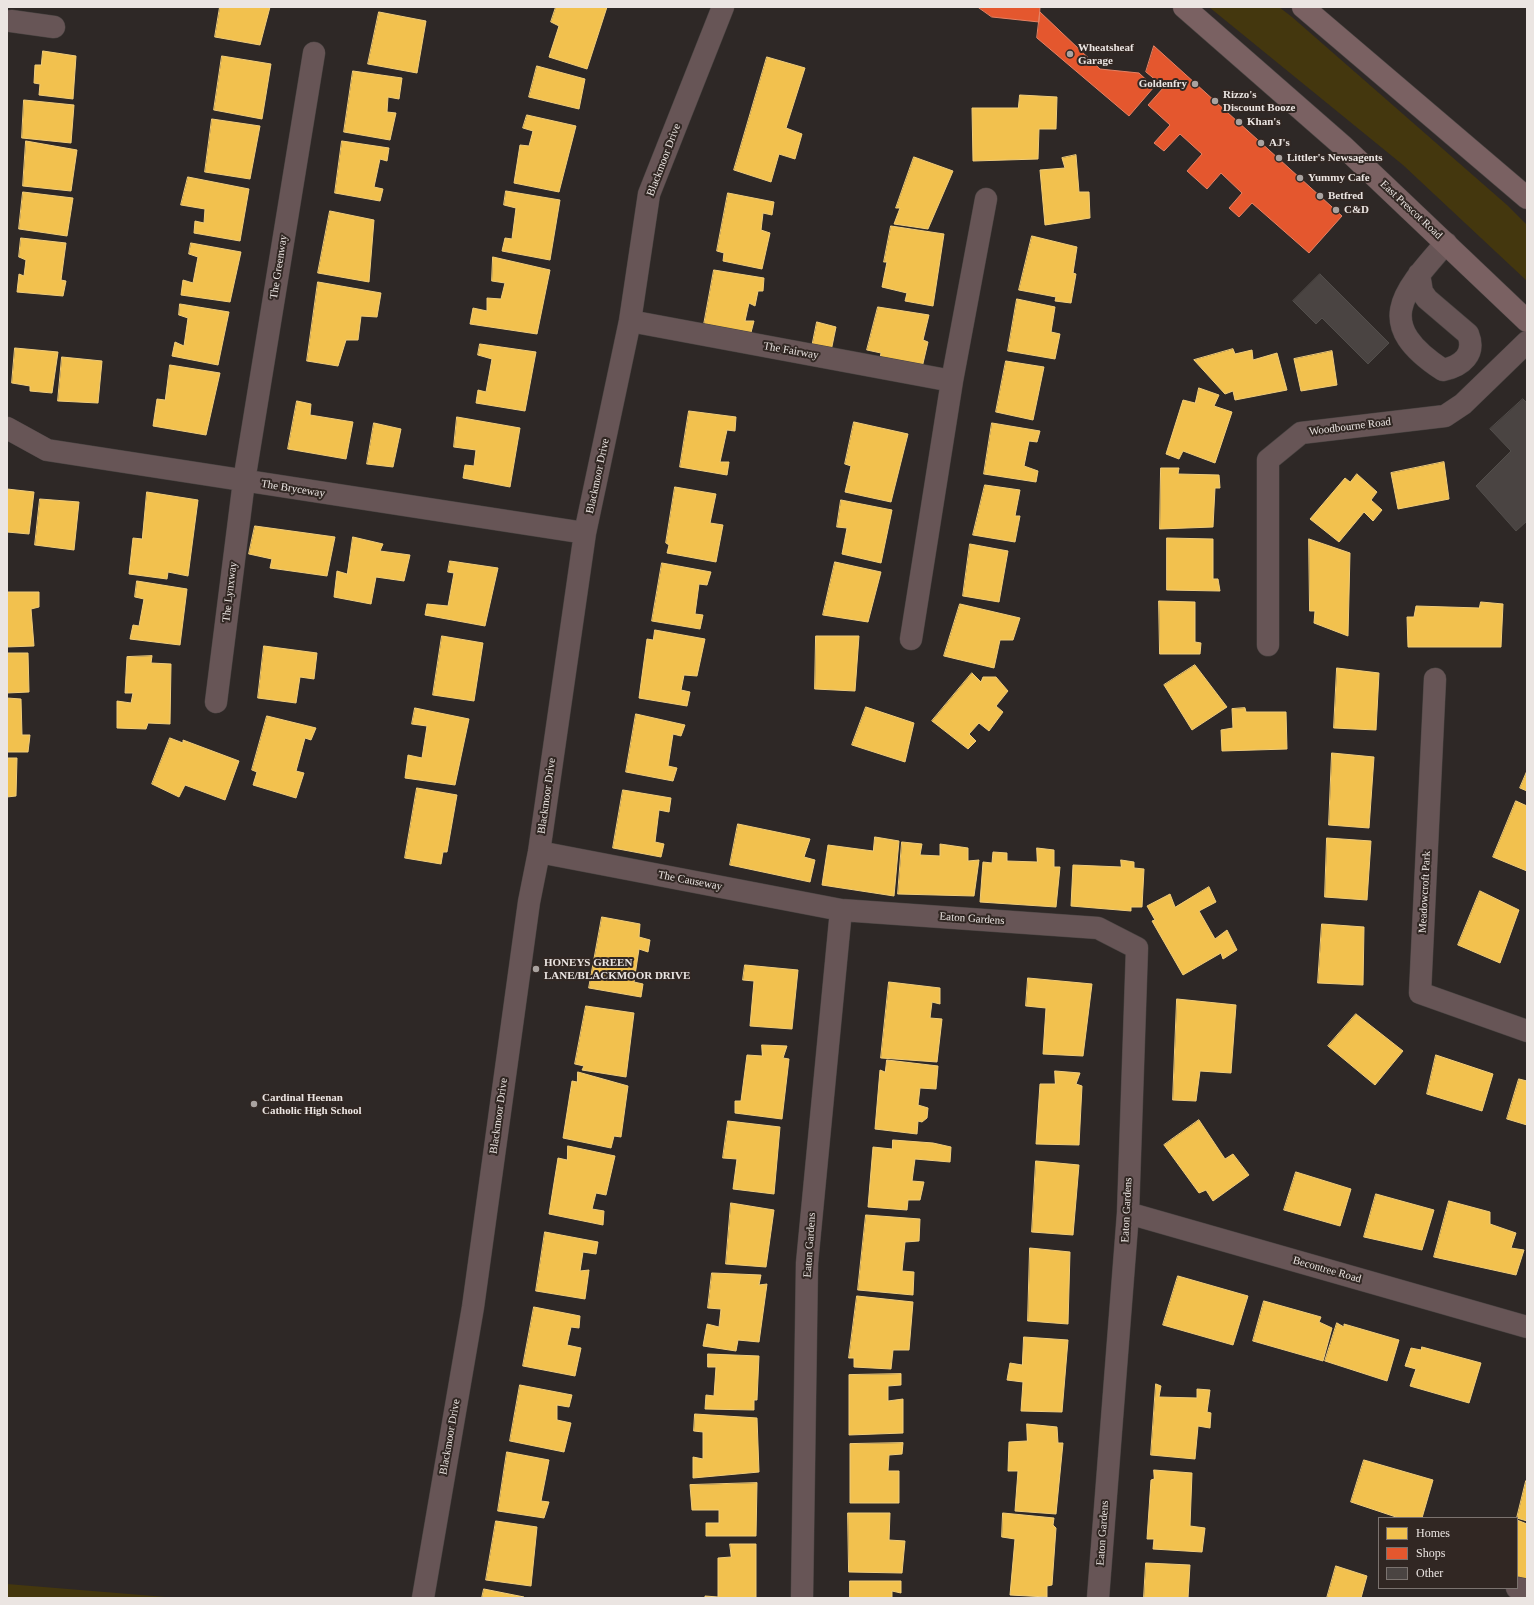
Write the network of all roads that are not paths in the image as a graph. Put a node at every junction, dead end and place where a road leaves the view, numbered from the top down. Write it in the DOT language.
graph roads {
  1 [pos="723,7"];
  2 [pos="1184,7"];
  3 [pos="1303,7"];
  4 [pos="9,20"];
  5 [pos="54,27"];
  6 [pos="314,53"];
  7 [pos="1527,198"];
  8 [pos="986,199"];
  9 [pos="1446,243"];
  10 [pos="1419,274"];
  11 [pos="630,321"];
  12 [pos="1527,321"];
  13 [pos="1527,342"];
  14 [pos="952,380"];
  15 [pos="7,428"];
  16 [pos="244,481"];
  17 [pos="585,533"];
  18 [pos="911,639"];
  19 [pos="1268,645"];
  20 [pos="1435,679"];
  21 [pos="216,702"];
  22 [pos="539,852"];
  23 [pos="841,910"];
  24 [pos="1527,1031"];
  25 [pos="1128,1213"];
  26 [pos="1527,1327"];
  27 [pos="423,1598"];
  28 [pos="802,1598"];
  29 [pos="1098,1598"];
  1 -- 11 [label="street, Blackmoor Drive"];
  2 -- 9 [label="highway, East Prescot Road"];
  3 -- 7 [label="highway"];
  4 -- 5 [label="street"];
  6 -- 16 [label="street, The Greenway"];
  8 -- 14 [label="street"];
  9 -- 10 [label="street"];
  9 -- 12 [label="highway, East Prescot Road"];
  11 -- 14 [label="street, The Fairway"];
  11 -- 17 [label="street, Blackmoor Drive"];
  13 -- 19 [label="street, Woodbourne Road"];
  14 -- 18 [label="street"];
  15 -- 16 [label="street, The Bryceway"];
  16 -- 17 [label="street, The Bryceway"];
  16 -- 21 [label="street, The Lynxway"];
  17 -- 22 [label="street, Blackmoor Drive"];
  20 -- 24 [label="street, Meadowcroft Park"];
  22 -- 23 [label="street, The Causeway"];
  22 -- 27 [label="street, Blackmoor Drive"];
  23 -- 25 [label="street, Eaton Gardens"];
  23 -- 28 [label="street, Eaton Gardens"];
  25 -- 26 [label="street, Becontree Road"];
  25 -- 29 [label="street, Eaton Gardens"];
}
